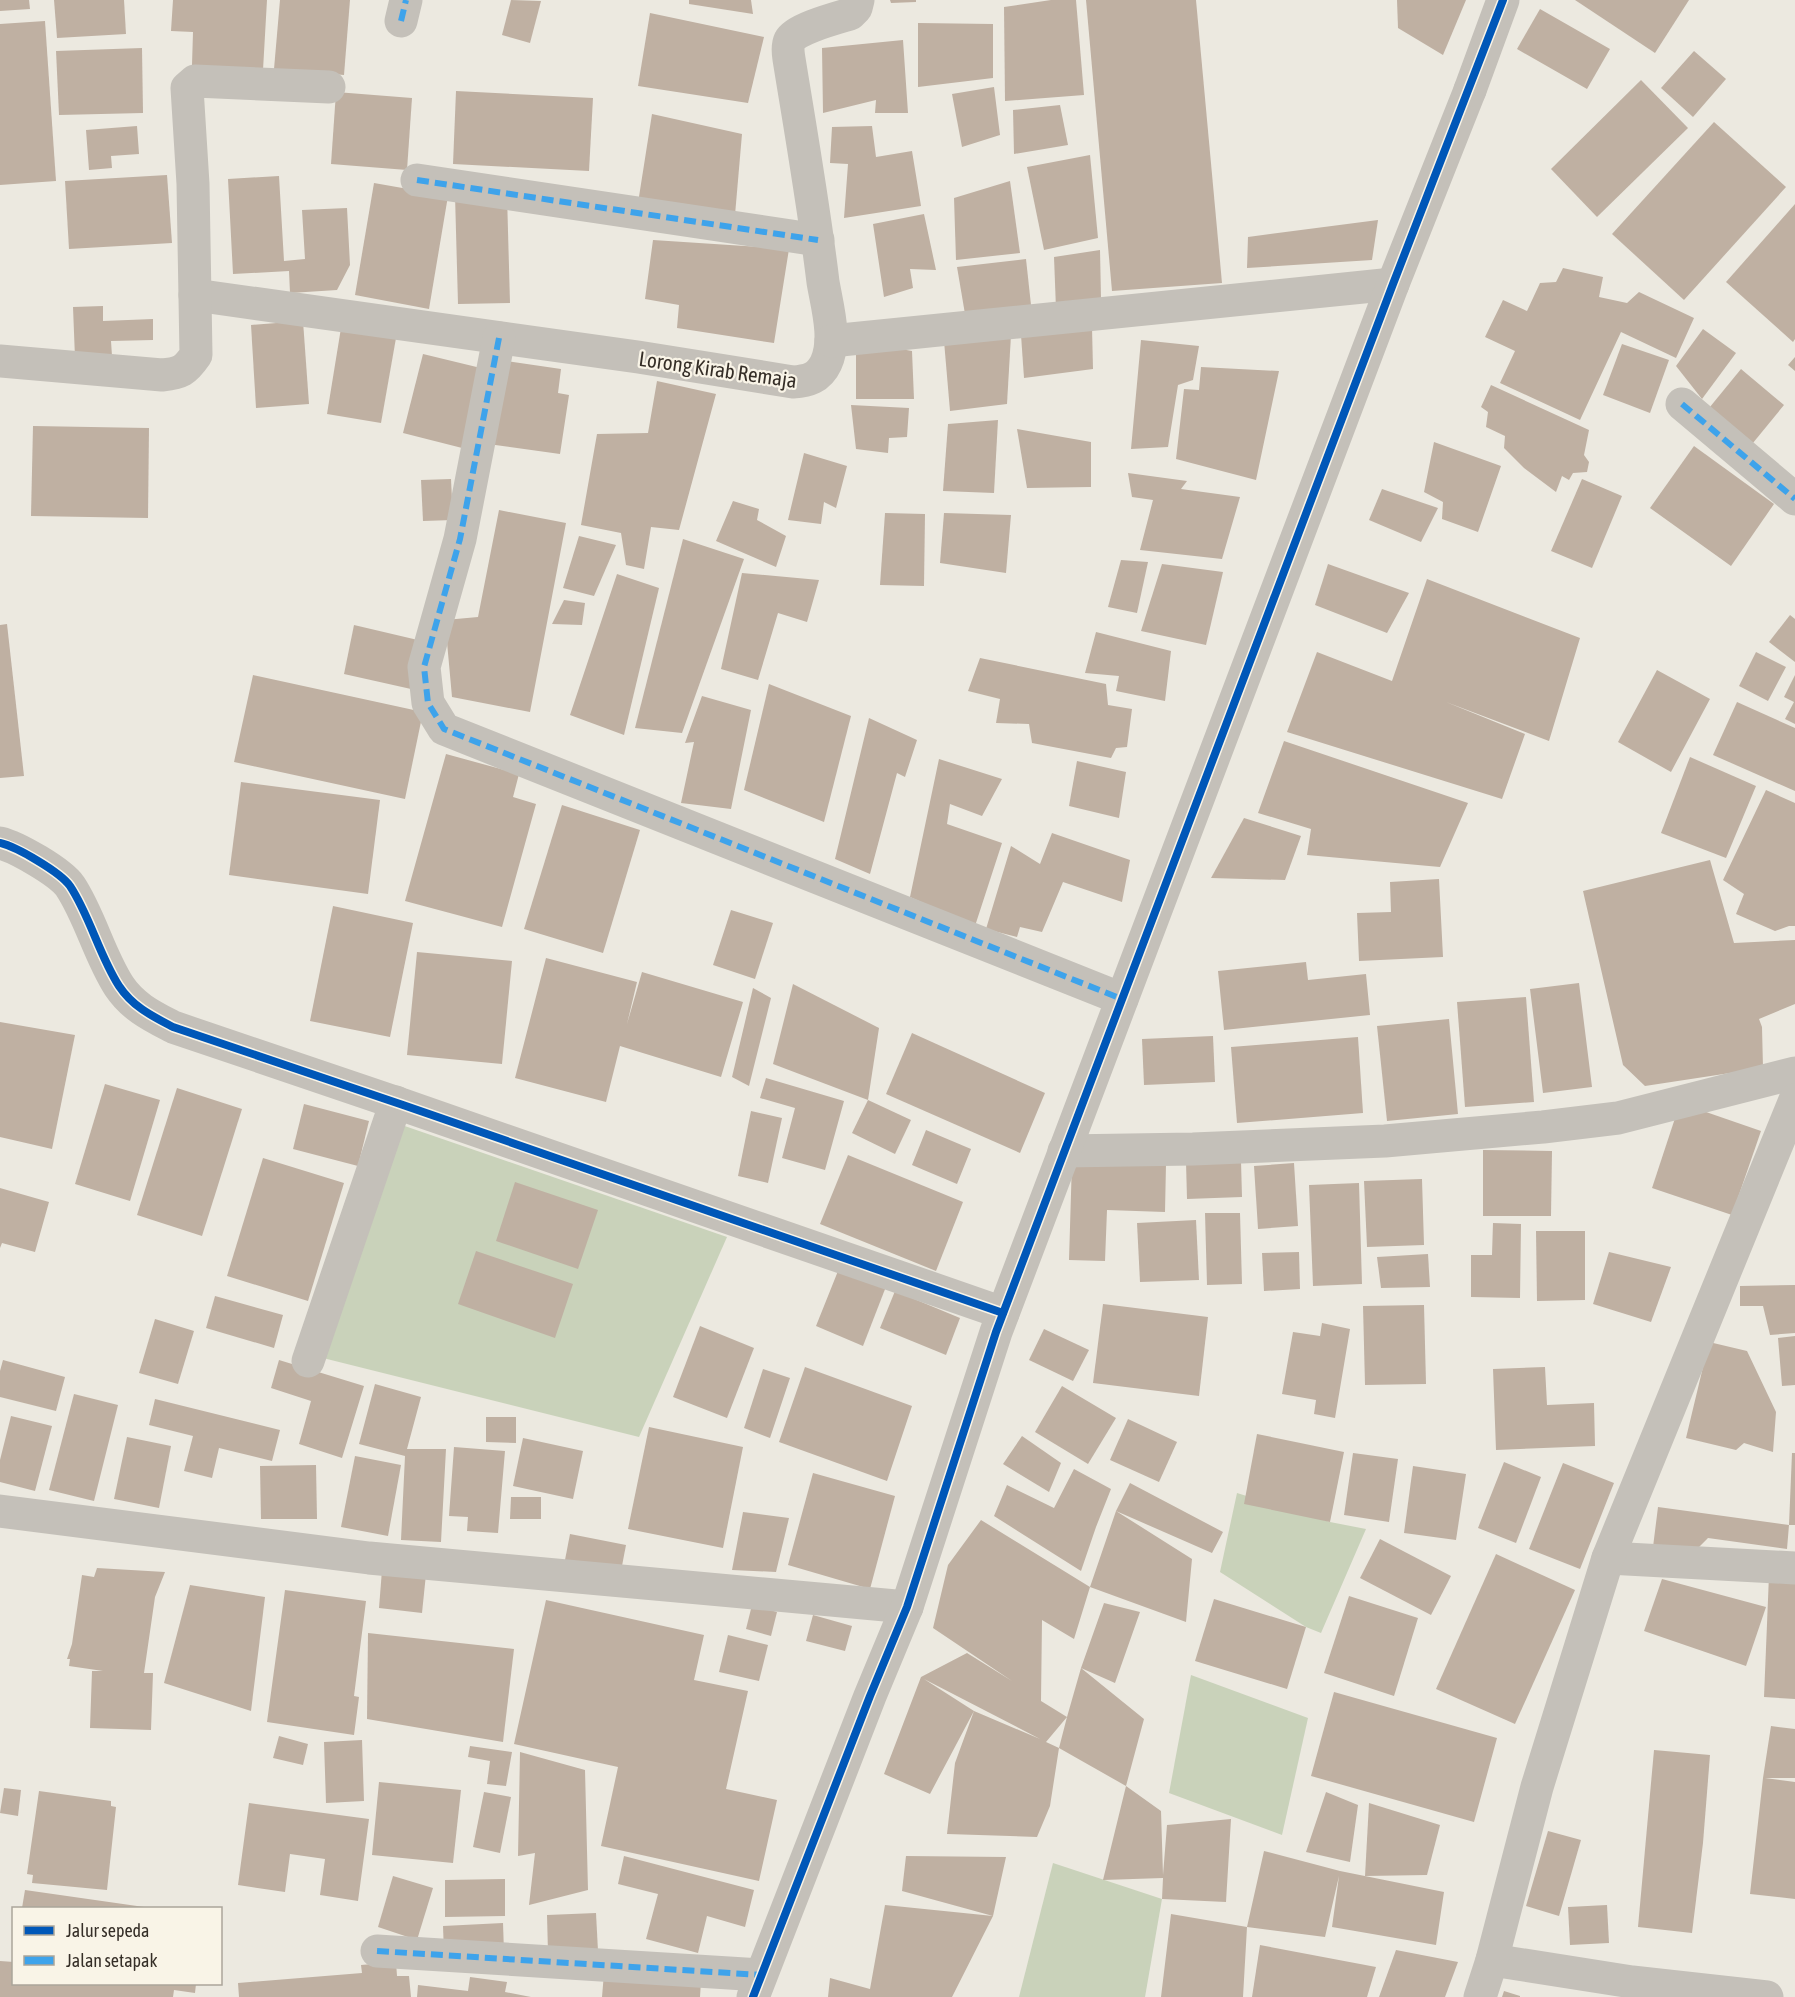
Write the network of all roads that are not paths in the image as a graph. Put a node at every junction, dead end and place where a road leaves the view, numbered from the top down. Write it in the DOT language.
graph roads {
  1 [pos="858,0"];
  2 [pos="1503,0"];
  3 [pos="330,87"];
  4 [pos="417,180"];
  5 [pos="818,240"];
  6 [pos="1393,284"];
  7 [pos="195,295"];
  8 [pos="499,338"];
  9 [pos="831,341"];
  10 [pos="0,361"];
  11 [pos="1682,404"];
  12 [pos="1795,499"];
  13 [pos="0,843"];
  14 [pos="1122,999"];
  15 [pos="1795,1073"];
  16 [pos="1795,1100"];
  17 [pos="396,1102"];
  18 [pos="1064,1151"];
  19 [pos="1003,1313"];
  20 [pos="308,1361"];
  21 [pos="0,1511"];
  22 [pos="1608,1557"];
  23 [pos="1795,1568"];
  24 [pos="907,1607"];
  25 [pos="377,1951"];
  26 [pos="1492,1960"];
  27 [pos="757,1986"];
  28 [pos="1480,1997"];
  29 [pos="1767,1997"];
  1 -- 5 [label="street, Lorong Kirab Remaja"];
  2 -- 6 [label="street"];
  3 -- 7 [label="street"];
  4 -- 5 [label="street"];
  5 -- 9 [label="street, Lorong Kirab Remaja"];
  6 -- 9 [label="street"];
  6 -- 14 [label="street"];
  7 -- 8 [label="street, Lorong Kirab Remaja"];
  7 -- 10 [label="street"];
  8 -- 9 [label="street, Lorong Kirab Remaja"];
  8 -- 14 [label="street"];
  11 -- 12 [label="street"];
  13 -- 17 [label="street"];
  14 -- 18 [label="street"];
  15 -- 18 [label="street"];
  16 -- 22 [label="street"];
  17 -- 19 [label="street"];
  17 -- 20 [label="street"];
  18 -- 19 [label="street"];
  19 -- 24 [label="street"];
  21 -- 24 [label="street"];
  22 -- 23 [label="street"];
  22 -- 26 [label="street"];
  24 -- 27 [label="street"];
  25 -- 27 [label="street"];
  26 -- 28 [label="street"];
  26 -- 29 [label="street"];
}
